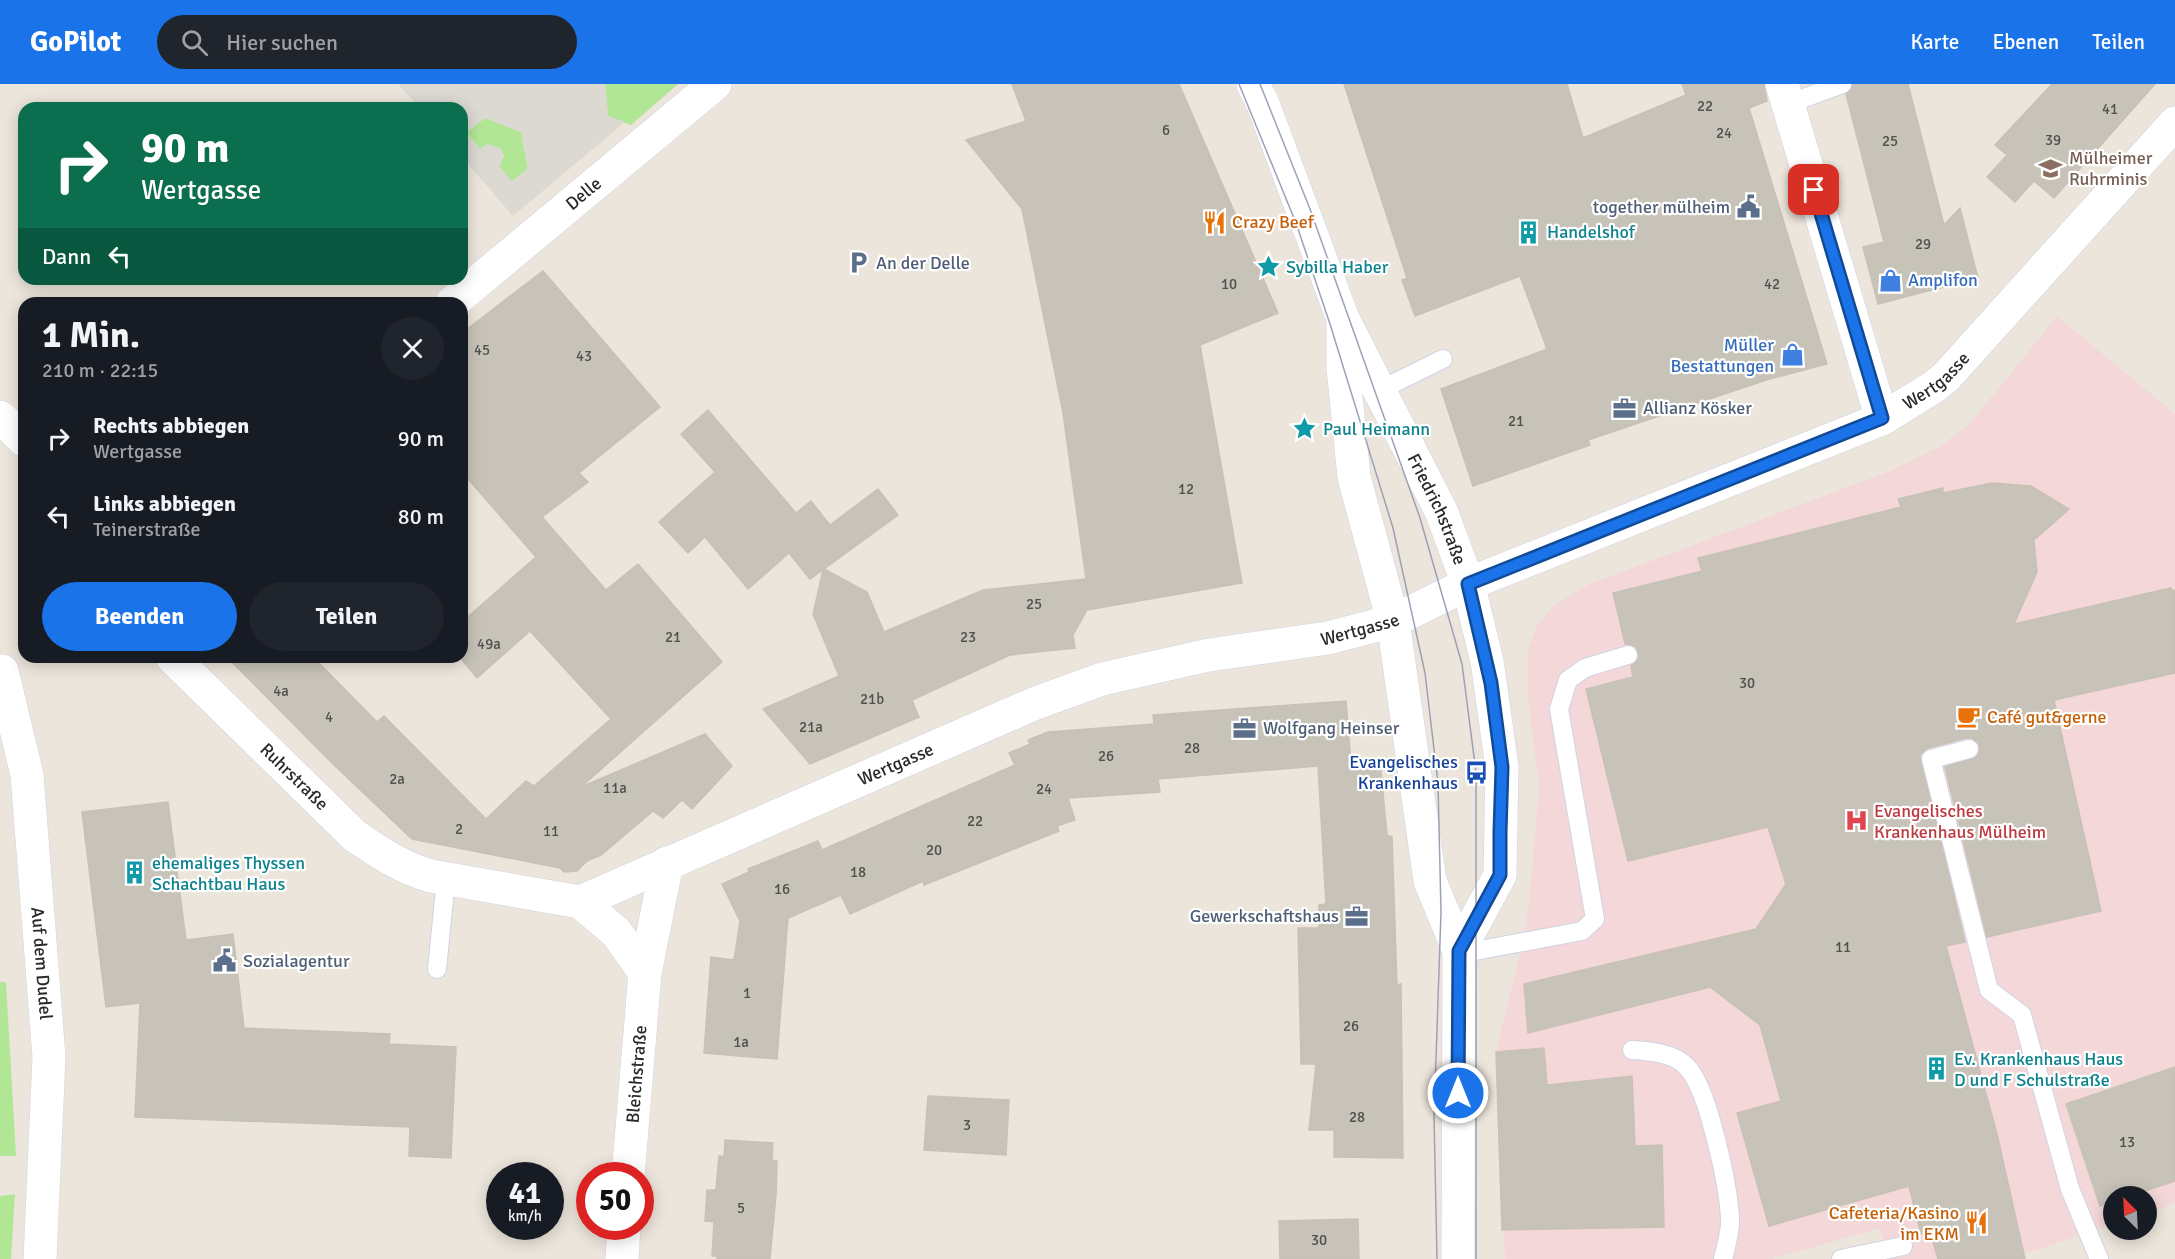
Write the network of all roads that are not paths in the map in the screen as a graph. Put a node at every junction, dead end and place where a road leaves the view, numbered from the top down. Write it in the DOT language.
graph roads {
  1 [pos="715,84"];
  2 [pos="1253,84"];
  3 [pos="1842,84"];
  4 [pos="1785,94"];
  5 [pos="2175,123"];
  6 [pos="459,297"];
  7 [pos="1343,319"];
  8 [pos="1443,358"];
  9 [pos="1378,391"];
  10 [pos="0,417"];
  11 [pos="1882,418"];
  12 [pos="18,435"];
  13 [pos="1468,584"];
  14 [pos="1393,621"];
  15 [pos="1628,655"];
  16 [pos="178,663"];
  17 [pos="9,666"];
  18 [pos="1969,749"];
  19 [pos="667,863"];
  20 [pos="439,878"];
  21 [pos="580,902"];
  22 [pos="1459,951"];
  23 [pos="437,969"];
  24 [pos="645,973"];
  25 [pos="1632,1050"];
  26 [pos="629,1162"];
  27 [pos="623,1240"];
  28 [pos="1903,1245"];
  29 [pos="40,1259"];
  30 [pos="622,1259"];
  31 [pos="1458,1259"];
  32 [pos="1722,1259"];
  33 [pos="1841,1259"];
  34 [pos="2099,1259"];
  1 -- 6 [label="street, Delle"];
  2 -- 7 [label="street, Friedrichstraße"];
  3 -- 4 [label="lane"];
  4 -- 11 [label="street"];
  5 -- 11 [label="street, Wertgasse"];
  7 -- 9 [label="street, Friedrichstraße"];
  7 -- 14 [label="street, Friedrichstraße"];
  8 -- 9 [label="lane"];
  9 -- 13 [label="street, Friedrichstraße"];
  10 -- 12 [label="street"];
  11 -- 13 [label="street, Wertgasse"];
  13 -- 14 [label="street, Wertgasse"];
  13 -- 22 [label="street, Friedrichstraße"];
  14 -- 19 [label="street, Wertgasse"];
  14 -- 22 [label="street, Friedrichstraße"];
  15 -- 22 [label="lane"];
  16 -- 20 [label="street, Ruhrstraße"];
  17 -- 29 [label="street, Auf dem Dudel"];
  18 -- 34 [label="lane"];
  19 -- 21 [label="street, Wertgasse"];
  19 -- 24 [label="street, Bleichstraße"];
  20 -- 21 [label="street"];
  20 -- 23 [label="lane"];
  21 -- 24 [label="street"];
  22 -- 31 [label="street, Friedrichstraße"];
  24 -- 26 [label="street, Bleichstraße"];
  25 -- 32 [label="lane"];
  27 -- 30 [label="street"];
  28 -- 33 [label="lane"];
}
